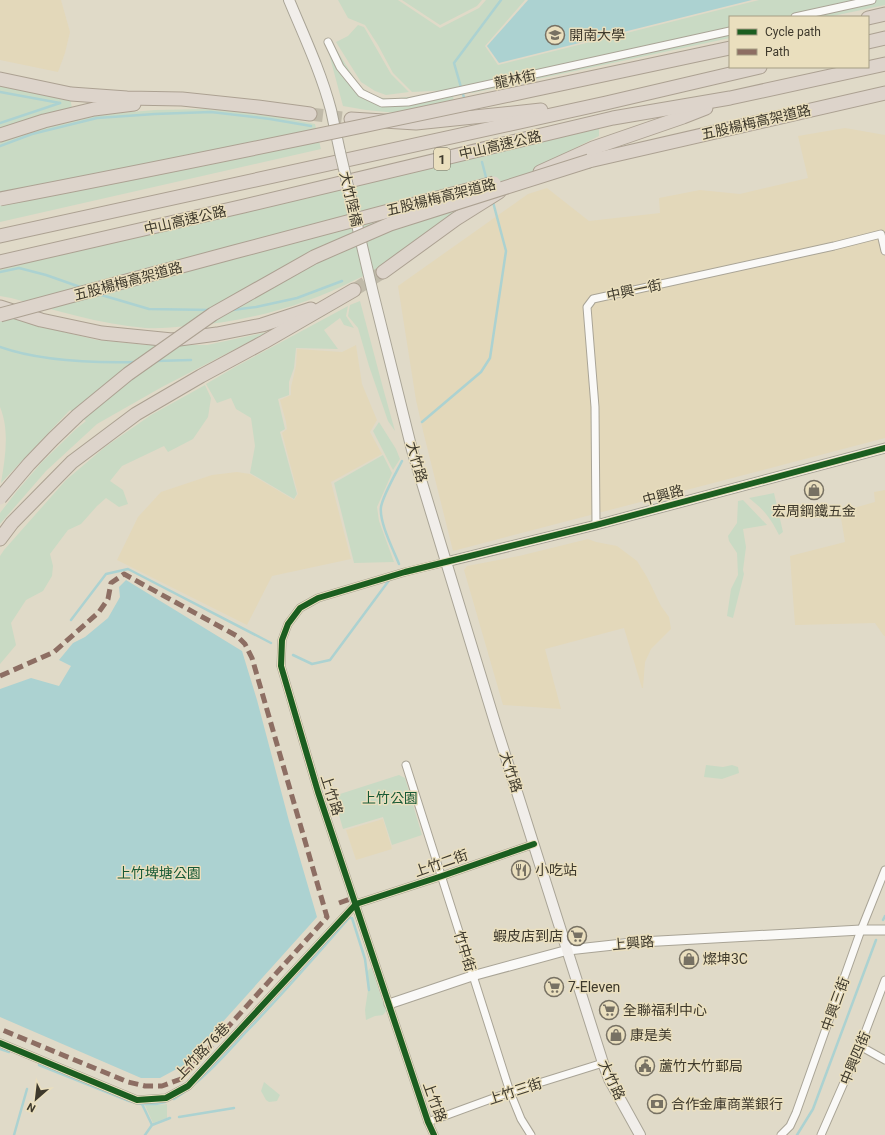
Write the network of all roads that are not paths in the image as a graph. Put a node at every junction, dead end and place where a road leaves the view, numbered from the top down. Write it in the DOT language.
graph roads {
  1 [pos="288,0"];
  2 [pos="872,0"];
  3 [pos="885,14"];
  4 [pos="800,16"];
  5 [pos="869,18"];
  6 [pos="729,31"];
  7 [pos="885,38"];
  8 [pos="328,42"];
  9 [pos="869,42"];
  10 [pos="729,48"];
  11 [pos="885,64"];
  12 [pos="756,68"];
  13 [pos="867,68"];
  14 [pos="869,68"];
  15 [pos="0,79"];
  16 [pos="885,93"];
  17 [pos="730,98"];
  18 [pos="208,102"];
  19 [pos="606,103"];
  20 [pos="310,114"];
  21 [pos="351,119"];
  22 [pos="0,135"];
  23 [pos="589,161"];
  24 [pos="0,199"];
  25 [pos="0,236"];
  26 [pos="885,251"];
  27 [pos="0,262"];
  28 [pos="384,272"];
  29 [pos="354,290"];
  30 [pos="337,301"];
  31 [pos="0,306"];
  32 [pos="0,315"];
  33 [pos="401,402"];
  34 [pos="885,448"];
  35 [pos="0,498"];
  36 [pos="596,525"];
  37 [pos="0,539"];
  38 [pos="446,562"];
  39 [pos="406,765"];
  40 [pos="534,844"];
  41 [pos="885,870"];
  42 [pos="442,876"];
  43 [pos="356,904"];
  44 [pos="861,930"];
  45 [pos="885,930"];
  46 [pos="568,950"];
  47 [pos="472,976"];
  48 [pos="885,980"];
  49 [pos="389,1004"];
  50 [pos="0,1043"];
  51 [pos="860,1046"];
  52 [pos="885,1060"];
  53 [pos="603,1063"];
  54 [pos="510,1092"];
  55 [pos="428,1122"];
  56 [pos="434,1135"];
  57 [pos="531,1135"];
  58 [pos="640,1135"];
  59 [pos="781,1135"];
  60 [pos="821,1135"];
  1 -- 33 [label="main road, 大竹陸橋, bridge"];
  2 -- 4 [label="street"];
  3 -- 5 [label="highway"];
  6 -- 8 [label="street, 龍林街"];
  7 -- 9 [label="highway"];
  10 -- 24 [label="highway, bridge"];
  11 -- 14 [label="highway, 中山高速公路 / 1"];
  12 -- 19 [label="highway, 中山高速公路 / 1"];
  13 -- 17 [label="highway, 中山高速公路 / 1"];
  15 -- 18 [label="highway"];
  16 -- 23 [label="highway, 五股楊梅高架道路"];
  17 -- 27 [label="highway, 中山高速公路 / 1"];
  17 -- 28 [label="highway"];
  18 -- 20 [label="highway"];
  18 -- 22 [label="highway"];
  19 -- 21 [label="highway"];
  19 -- 25 [label="highway, 中山高速公路 / 1"];
  23 -- 32 [label="highway, 五股楊梅高架道路, bridge"];
  23 -- 35 [label="highway, bridge"];
  26 -- 36 [label="street, 中興一街"];
  29 -- 30 [label="highway"];
  30 -- 31 [label="highway"];
  30 -- 37 [label="highway"];
  33 -- 38 [label="main road, 大竹路"];
  34 -- 36 [label="street, 中興路"];
  36 -- 38 [label="street, 中興路"];
  38 -- 40 [label="main road, 大竹路"];
  38 -- 43 [label="street, 上竹路"];
  39 -- 42 [label="street, 竹中街"];
  40 -- 42 [label="street, 上竹二街"];
  40 -- 46 [label="main road, 大竹路"];
  41 -- 44 [label="street, 中興三街"];
  42 -- 43 [label="street, 上竹二街"];
  42 -- 47 [label="street, 竹中街"];
  43 -- 49 [label="street, 上竹路"];
  43 -- 50 [label="street, 上竹路76巷"];
  44 -- 45 [label="street, 上興路"];
  44 -- 46 [label="street, 上興路"];
  44 -- 59 [label="street, 中興三街"];
  46 -- 47 [label="street, 上興路"];
  46 -- 53 [label="main road, 大竹路"];
  47 -- 49 [label="street, 上興路"];
  47 -- 54 [label="street, 竹中街"];
  48 -- 51 [label="street, 中興四街"];
  49 -- 55 [label="street, 上竹路"];
  51 -- 52 [label="street"];
  51 -- 60 [label="street, 中興四街"];
  53 -- 54 [label="street, 上竹三街"];
  53 -- 58 [label="main road, 大竹路"];
  54 -- 55 [label="street, 上竹三街"];
  54 -- 57 [label="street, 竹中街"];
  55 -- 56 [label="street, 上竹路"];
}
